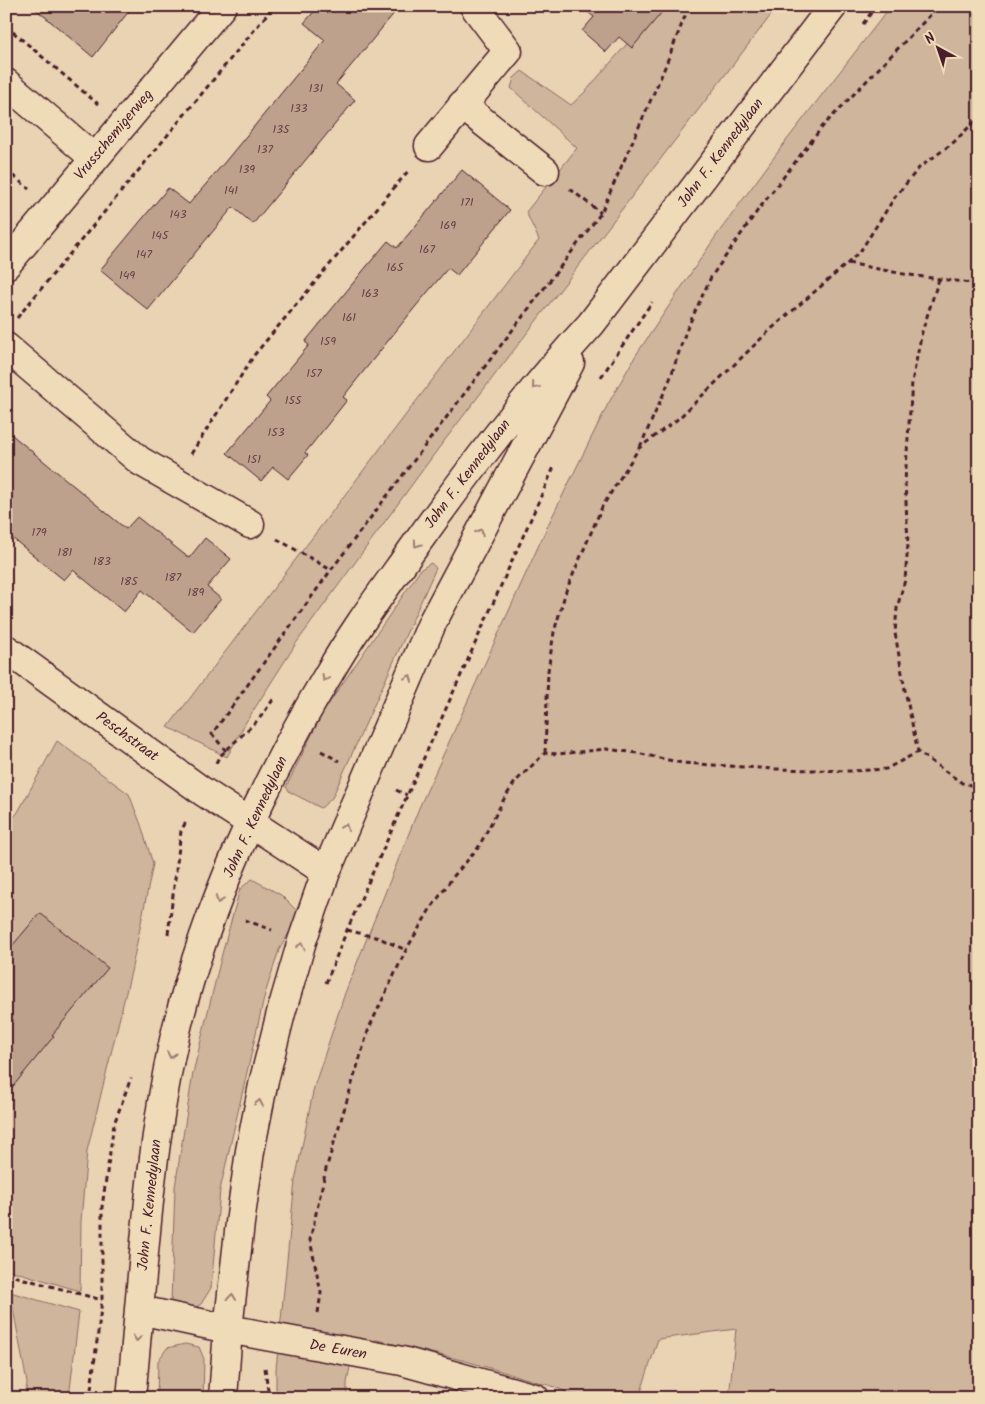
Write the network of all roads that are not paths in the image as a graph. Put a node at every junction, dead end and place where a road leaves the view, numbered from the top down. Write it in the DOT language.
graph roads {
  1 [pos="222,6"];
  2 [pos="474,6"];
  3 [pos="833,6"];
  4 [pos="6,82"];
  5 [pos="462,105"];
  6 [pos="429,146"];
  7 [pos="94,158"];
  8 [pos="546,171"];
  9 [pos="6,265"];
  10 [pos="591,324"];
  11 [pos="9,336"];
  12 [pos="250,524"];
  13 [pos="6,649"];
  14 [pos="250,823"];
  15 [pos="326,872"];
  16 [pos="140,1310"];
  17 [pos="228,1330"];
  18 [pos="131,1398"];
  19 [pos="224,1398"];
  20 [pos="535,1398"];
  1 -- 7 [label="street, Vrusschemigerweg"];
  2 -- 5 [label="street"];
  3 -- 10 [label="street, John F. Kennedylaan"];
  4 -- 7 [label="street"];
  5 -- 6 [label="street"];
  5 -- 8 [label="street"];
  7 -- 9 [label="street, Vrusschemigerweg"];
  10 -- 14 [label="street, John F. Kennedylaan, one-way"];
  15 -- 10 [label="street, John F. Kennedylaan, one-way"];
  11 -- 12 [label="street"];
  13 -- 14 [label="street, Peschstraat"];
  14 -- 15 [label="street, Peschstraat"];
  14 -- 16 [label="street, John F. Kennedylaan, one-way"];
  17 -- 15 [label="street, John F. Kennedylaan, one-way"];
  16 -- 17 [label="street, De Euren"];
  16 -- 18 [label="street, John F. Kennedylaan, one-way"];
  17 -- 19 [label="street, John F. Kennedylaan"];
  17 -- 20 [label="street, De Euren"];
}
